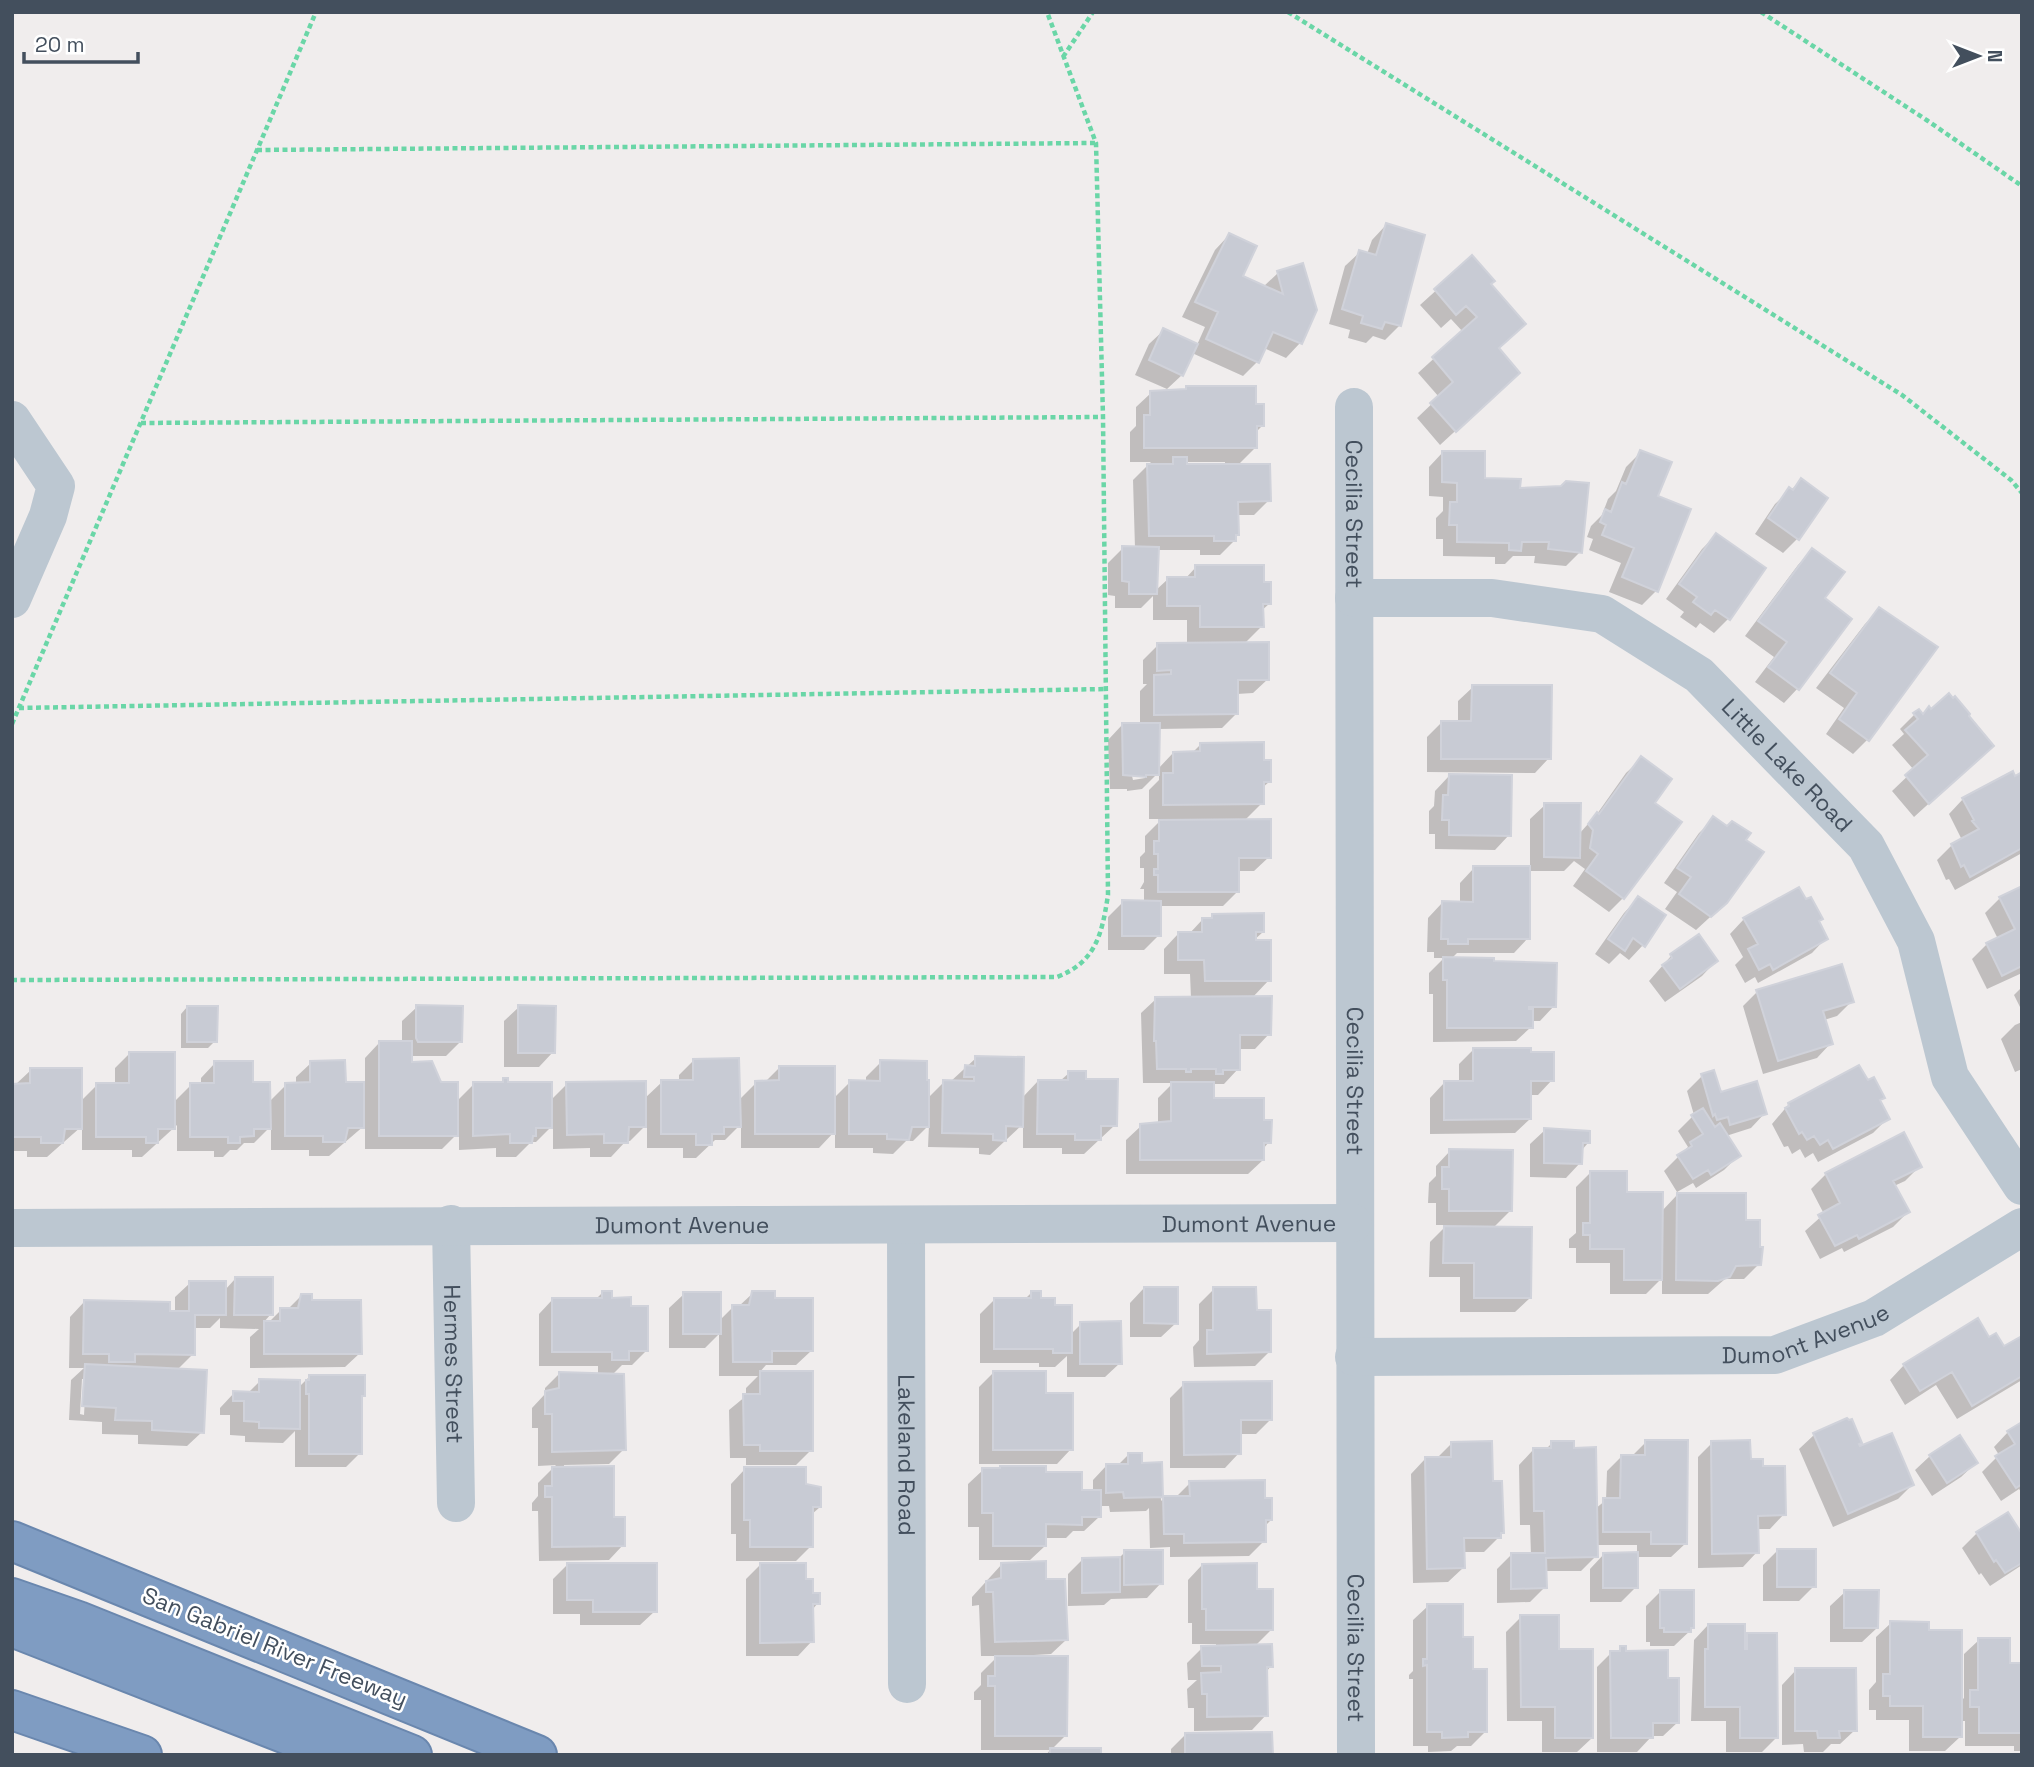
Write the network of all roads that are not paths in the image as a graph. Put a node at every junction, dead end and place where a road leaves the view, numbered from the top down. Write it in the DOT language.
graph roads {
  1 [pos="1354,407"];
  2 [pos="12,420"];
  3 [pos="1354,598"];
  4 [pos="12,599"];
  5 [pos="2022,1186"];
  6 [pos="1353,1223"];
  7 [pos="451,1224"];
  8 [pos="906,1226"];
  9 [pos="2022,1227"];
  10 [pos="12,1228"];
  11 [pos="1354,1357"];
  12 [pos="456,1503"];
  13 [pos="12,1541"];
  14 [pos="12,1598"];
  15 [pos="12,1627"];
  16 [pos="907,1684"];
  17 [pos="12,1710"];
  18 [pos="142,1755"];
  19 [pos="340,1755"];
  20 [pos="412,1755"];
  21 [pos="537,1755"];
  22 [pos="1356,1755"];
  1 -- 3 [label="street, Cecilia Street"];
  2 -- 4 [label="street"];
  3 -- 5 [label="street, Little Lake Road"];
  3 -- 6 [label="street, Cecilia Street"];
  6 -- 8 [label="street, Dumont Avenue"];
  6 -- 11 [label="street, Cecilia Street"];
  7 -- 8 [label="street, Dumont Avenue"];
  7 -- 10 [label="street, Dumont Avenue"];
  7 -- 12 [label="street, Hermes Street"];
  8 -- 16 [label="street, Lakeland Road"];
  9 -- 11 [label="street, Dumont Avenue"];
  11 -- 22 [label="street, Cecilia Street"];
  13 -- 21 [label="highway, San Gabriel River Freeway"];
  14 -- 20 [label="highway"];
  15 -- 19 [label="highway"];
  17 -- 18 [label="highway"];
}
